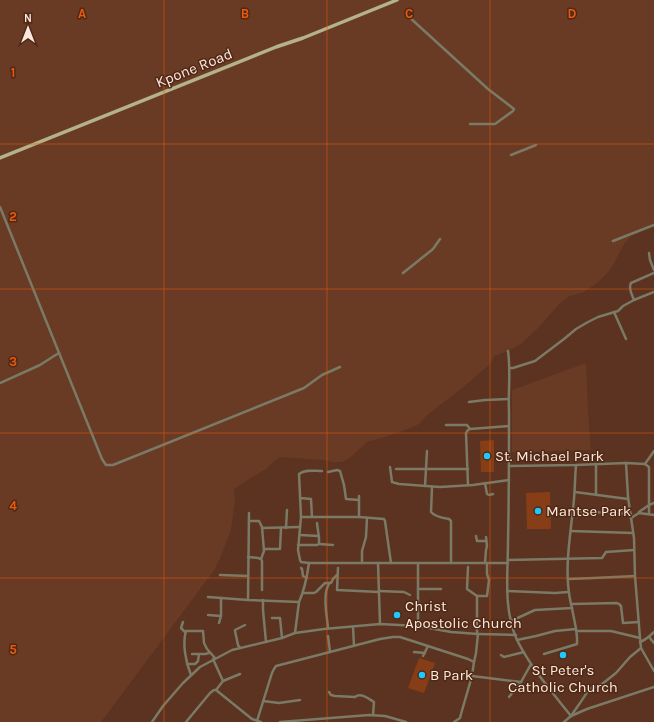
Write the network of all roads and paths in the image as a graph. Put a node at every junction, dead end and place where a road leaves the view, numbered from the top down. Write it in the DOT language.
graph roads {
  1 [pos="385,0"];
  2 [pos="397,0"];
  3 [pos="388,4"];
  4 [pos="408,16"];
  5 [pos="470,124"];
  6 [pos="536,144"];
  7 [pos="511,155"];
  8 [pos="0,158"];
  9 [pos="0,207"];
  10 [pos="654,225"];
  11 [pos="440,239"];
  12 [pos="613,241"];
  13 [pos="649,253"];
  14 [pos="653,272"];
  15 [pos="403,273"];
  16 [pos="654,278"];
  17 [pos="654,292"];
  18 [pos="634,300"];
  19 [pos="614,312"];
  20 [pos="626,339"];
  21 [pos="508,351"];
  22 [pos="59,353"];
  23 [pos="340,367"];
  24 [pos="510,368"];
  25 [pos="0,383"];
  26 [pos="508,399"];
  27 [pos="469,402"];
  28 [pos="446,425"];
  29 [pos="509,426"];
  30 [pos="470,429"];
  31 [pos="427,451"];
  32 [pos="654,451"];
  33 [pos="626,463"];
  34 [pos="596,464"];
  35 [pos="645,464"];
  36 [pos="576,465"];
  37 [pos="508,466"];
  38 [pos="390,467"];
  39 [pos="396,469"];
  40 [pos="426,469"];
  41 [pos="468,469"];
  42 [pos="322,471"];
  43 [pos="328,472"];
  44 [pos="509,480"];
  45 [pos="485,483"];
  46 [pos="468,485"];
  47 [pos="425,486"];
  48 [pos="432,487"];
  49 [pos="575,492"];
  50 [pos="493,494"];
  51 [pos="596,495"];
  52 [pos="359,496"];
  53 [pos="300,498"];
  54 [pos="628,499"];
  55 [pos="359,500"];
  56 [pos="654,503"];
  57 [pos="649,505"];
  58 [pos="287,510"];
  59 [pos="573,511"];
  60 [pos="249,513"];
  61 [pos="639,513"];
  62 [pos="631,514"];
  63 [pos="649,514"];
  64 [pos="654,515"];
  65 [pos="301,517"];
  66 [pos="312,517"];
  67 [pos="359,517"];
  68 [pos="366,518"];
  69 [pos="631,518"];
  70 [pos="249,521"];
  71 [pos="317,523"];
  72 [pos="300,527"];
  73 [pos="262,528"];
  74 [pos="281,528"];
  75 [pos="286,528"];
  76 [pos="571,531"];
  77 [pos="633,533"];
  78 [pos="299,535"];
  79 [pos="319,536"];
  80 [pos="476,536"];
  81 [pos="486,536"];
  82 [pos="486,542"];
  83 [pos="319,544"];
  84 [pos="298,545"];
  85 [pos="333,545"];
  86 [pos="264,548"];
  87 [pos="634,550"];
  88 [pos="248,557"];
  89 [pos="568,558"];
  90 [pos="261,559"];
  91 [pos="508,561"];
  92 [pos="309,563"];
  93 [pos="362,563"];
  94 [pos="378,563"];
  95 [pos="391,563"];
  96 [pos="451,563"];
  97 [pos="486,563"];
  98 [pos="418,564"];
  99 [pos="468,567"];
  100 [pos="301,568"];
  101 [pos="338,568"];
  102 [pos="220,575"];
  103 [pos="338,575"];
  104 [pos="248,576"];
  105 [pos="635,576"];
  106 [pos="307,578"];
  107 [pos="568,579"];
  108 [pos="329,584"];
  109 [pos="418,589"];
  110 [pos="441,589"];
  111 [pos="262,590"];
  112 [pos="507,591"];
  113 [pos="379,592"];
  114 [pos="568,592"];
  115 [pos="303,593"];
  116 [pos="410,595"];
  117 [pos="477,596"];
  118 [pos="208,597"];
  119 [pos="221,598"];
  120 [pos="248,600"];
  121 [pos="263,600"];
  122 [pos="299,602"];
  123 [pos="571,604"];
  124 [pos="572,608"];
  125 [pos="208,615"];
  126 [pos="221,616"];
  127 [pos="272,618"];
  128 [pos="511,621"];
  129 [pos="183,622"];
  130 [pos="639,622"];
  131 [pos="219,623"];
  132 [pos="245,624"];
  133 [pos="380,624"];
  134 [pos="418,626"];
  135 [pos="353,627"];
  136 [pos="328,628"];
  137 [pos="576,630"];
  138 [pos="185,632"];
  139 [pos="654,632"];
  140 [pos="295,633"];
  141 [pos="478,634"];
  142 [pos="516,635"];
  143 [pos="328,636"];
  144 [pos="649,637"];
  145 [pos="282,638"];
  146 [pos="517,640"];
  147 [pos="640,640"];
  148 [pos="266,642"];
  149 [pos="654,643"];
  150 [pos="354,646"];
  151 [pos="428,646"];
  152 [pos="240,648"];
  153 [pos="641,648"];
  154 [pos="330,652"];
  155 [pos="414,652"];
  156 [pos="524,652"];
  157 [pos="210,653"];
  158 [pos="192,654"];
  159 [pos="199,654"];
  160 [pos="544,654"];
  161 [pos="501,655"];
  162 [pos="214,659"];
  163 [pos="474,662"];
  164 [pos="187,664"];
  165 [pos="530,664"];
  166 [pos="654,671"];
  167 [pos="240,674"];
  168 [pos="191,675"];
  169 [pos="472,676"];
  170 [pos="223,681"];
  171 [pos="521,682"];
  172 [pos="654,687"];
  173 [pos="216,690"];
  174 [pos="329,692"];
  175 [pos="509,697"];
  176 [pos="300,700"];
  177 [pos="263,701"];
  178 [pos="373,715"];
  179 [pos="571,716"];
  180 [pos="189,719"];
  181 [pos="257,721"];
  182 [pos="152,722"];
  183 [pos="186,722"];
  184 [pos="192,722"];
  185 [pos="261,722"];
  186 [pos="280,722"];
  187 [pos="406,722"];
  188 [pos="454,722"];
  189 [pos="564,722"];
  1 -- 3 [label="street"];
  2 -- 3 [label="main road, Kpone Road"];
  3 -- 8 [label="main road, Kpone Road"];
  4 -- 5 [label="street"];
  6 -- 7 [label="street"];
  9 -- 22 [label="street"];
  10 -- 12 [label="street"];
  11 -- 15 [label="street"];
  13 -- 14 [label="street"];
  14 -- 16 [label="street"];
  14 -- 18 [label="street"];
  17 -- 18 [label="street"];
  18 -- 19 [label="street"];
  19 -- 20 [label="street"];
  19 -- 24 [label="street"];
  21 -- 24 [label="street"];
  22 -- 23 [label="street"];
  22 -- 25 [label="street"];
  24 -- 26 [label="street"];
  26 -- 27 [label="street"];
  26 -- 29 [label="street"];
  28 -- 30 [label="street"];
  29 -- 30 [label="street"];
  29 -- 37 [label="street"];
  30 -- 41 [label="street"];
  31 -- 40 [label="street"];
  32 -- 35 [label="street"];
  33 -- 34 [label="street"];
  33 -- 35 [label="street"];
  33 -- 54 [label="street"];
  34 -- 36 [label="street"];
  34 -- 51 [label="street"];
  35 -- 57 [label="street"];
  36 -- 37 [label="street"];
  36 -- 49 [label="street"];
  37 -- 44 [label="street"];
  38 -- 47 [label="street"];
  39 -- 40 [label="street"];
  40 -- 41 [label="street"];
  40 -- 47 [label="street"];
  41 -- 46 [label="street"];
  42 -- 53 [label="street"];
  43 -- 55 [label="street"];
  44 -- 45 [label="street"];
  44 -- 91 [label="street"];
  45 -- 46 [label="street"];
  45 -- 50 [label="street"];
  46 -- 48 [label="street"];
  47 -- 48 [label="street"];
  48 -- 96 [label="street"];
  49 -- 51 [label="street"];
  49 -- 59 [label="street"];
  51 -- 54 [label="street"];
  52 -- 55 [label="street"];
  53 -- 65 [label="street"];
  53 -- 66 [label="street"];
  54 -- 62 [label="street"];
  55 -- 67 [label="street"];
  56 -- 57 [label="street"];
  57 -- 61 [label="street"];
  57 -- 63 [label="street"];
  58 -- 75 [label="street"];
  59 -- 62 [label="street"];
  59 -- 76 [label="street"];
  60 -- 70 [label="street"];
  61 -- 63 [label="street"];
  61 -- 69 [label="street"];
  62 -- 69 [label="street"];
  63 -- 64 [label="street"];
  65 -- 66 [label="street"];
  65 -- 72 [label="street"];
  66 -- 67 [label="street"];
  67 -- 68 [label="street"];
  68 -- 93 [label="street"];
  68 -- 95 [label="street"];
  69 -- 77 [label="street"];
  70 -- 73 [label="street"];
  70 -- 88 [label="street"];
  71 -- 79 [label="street"];
  72 -- 75 [label="street"];
  72 -- 78 [label="street"];
  73 -- 74 [label="street"];
  73 -- 86 [label="street"];
  74 -- 75 [label="street"];
  74 -- 86 [label="street"];
  76 -- 77 [label="street"];
  76 -- 89 [label="street"];
  77 -- 87 [label="street"];
  78 -- 79 [label="street"];
  78 -- 84 [label="street"];
  79 -- 83 [label="street"];
  80 -- 82 [label="street"];
  81 -- 82 [label="street"];
  82 -- 97 [label="street"];
  83 -- 84 [label="street"];
  83 -- 85 [label="street"];
  84 -- 92 [label="street"];
  86 -- 90 [label="street"];
  87 -- 89 [label="street"];
  87 -- 105 [label="street"];
  88 -- 90 [label="street"];
  88 -- 104 [label="street"];
  89 -- 91 [label="street"];
  89 -- 107 [label="street"];
  90 -- 111 [label="street"];
  91 -- 97 [label="street"];
  91 -- 112 [label="street"];
  92 -- 93 [label="street"];
  92 -- 106 [label="street"];
  93 -- 94 [label="street"];
  94 -- 95 [label="street"];
  94 -- 113 [label="street"];
  95 -- 98 [label="street"];
  96 -- 97 [label="street"];
  96 -- 98 [label="street"];
  97 -- 117 [label="street"];
  98 -- 109 [label="street"];
  99 -- 117 [label="street"];
  100 -- 106 [label="street"];
  101 -- 103 [label="street"];
  102 -- 104 [label="street"];
  103 -- 108 [label="street"];
  103 -- 113 [label="street"];
  104 -- 120 [label="street"];
  105 -- 107 [label="street"];
  105 -- 130 [label="street"];
  106 -- 115 [label="street"];
  107 -- 114 [label="street"];
  108 -- 115 [label="street"];
  108 -- 136 [label="street"];
  109 -- 110 [label="street"];
  109 -- 134 [label="street"];
  112 -- 114 [label="street"];
  112 -- 128 [label="street"];
  113 -- 116 [label="street"];
  113 -- 133 [label="street"];
  114 -- 123 [label="street"];
  115 -- 122 [label="street"];
  117 -- 141 [label="street"];
  118 -- 119 [label="street"];
  119 -- 120 [label="street"];
  119 -- 126 [label="street"];
  120 -- 121 [label="street"];
  121 -- 122 [label="street"];
  121 -- 148 [label="street"];
  122 -- 140 [label="street"];
  123 -- 124 [label="street"];
  123 -- 130 [label="street"];
  124 -- 128 [label="street"];
  124 -- 137 [label="street"];
  125 -- 126 [label="street"];
  126 -- 131 [label="street"];
  127 -- 145 [label="street"];
  128 -- 142 [label="street"];
  129 -- 138 [label="street"];
  130 -- 147 [label="street"];
  132 -- 152 [label="street"];
  133 -- 134 [label="street"];
  133 -- 135 [label="street"];
  134 -- 141 [label="street"];
  135 -- 136 [label="street"];
  135 -- 150 [label="street"];
  136 -- 140 [label="street"];
  137 -- 146 [label="street"];
  137 -- 147 [label="street"];
  137 -- 160 [label="street"];
  138 -- 157 [label="street"];
  138 -- 164 [label="street"];
  139 -- 144 [label="street"];
  140 -- 145 [label="street"];
  141 -- 142 [label="street"];
  141 -- 163 [label="street"];
  142 -- 146 [label="street"];
  143 -- 154 [label="street"];
  144 -- 147 [label="street"];
  144 -- 149 [label="street"];
  145 -- 148 [label="street"];
  146 -- 156 [label="street"];
  147 -- 153 [label="street"];
  148 -- 152 [label="street"];
  150 -- 151 [label="street"];
  150 -- 154 [label="street"];
  151 -- 155 [label="street"];
  151 -- 163 [label="street"];
  152 -- 162 [label="street"];
  153 -- 166 [label="street"];
  153 -- 179 [label="street"];
  154 -- 177 [label="street"];
  156 -- 161 [label="street"];
  156 -- 165 [label="street"];
  157 -- 159 [label="street"];
  157 -- 162 [label="street"];
  158 -- 159 [label="street"];
  159 -- 164 [label="street"];
  162 -- 168 [label="street"];
  162 -- 170 [label="street"];
  163 -- 169 [label="street"];
  164 -- 168 [label="street"];
  165 -- 171 [label="street"];
  165 -- 179 [label="street"];
  167 -- 170 [label="street"];
  168 -- 182 [label="street"];
  169 -- 171 [label="street"];
  169 -- 188 [label="street"];
  170 -- 173 [label="street"];
  171 -- 175 [label="street"];
  172 -- 179 [label="street"];
  173 -- 180 [label="street"];
  173 -- 181 [label="street"];
  174 -- 178 [label="street"];
  176 -- 177 [label="street"];
  177 -- 181 [label="street"];
  178 -- 186 [label="street"];
  178 -- 187 [label="street"];
  179 -- 189 [label="street"];
  180 -- 183 [label="street"];
  180 -- 184 [label="street"];
  181 -- 185 [label="street"];
}
